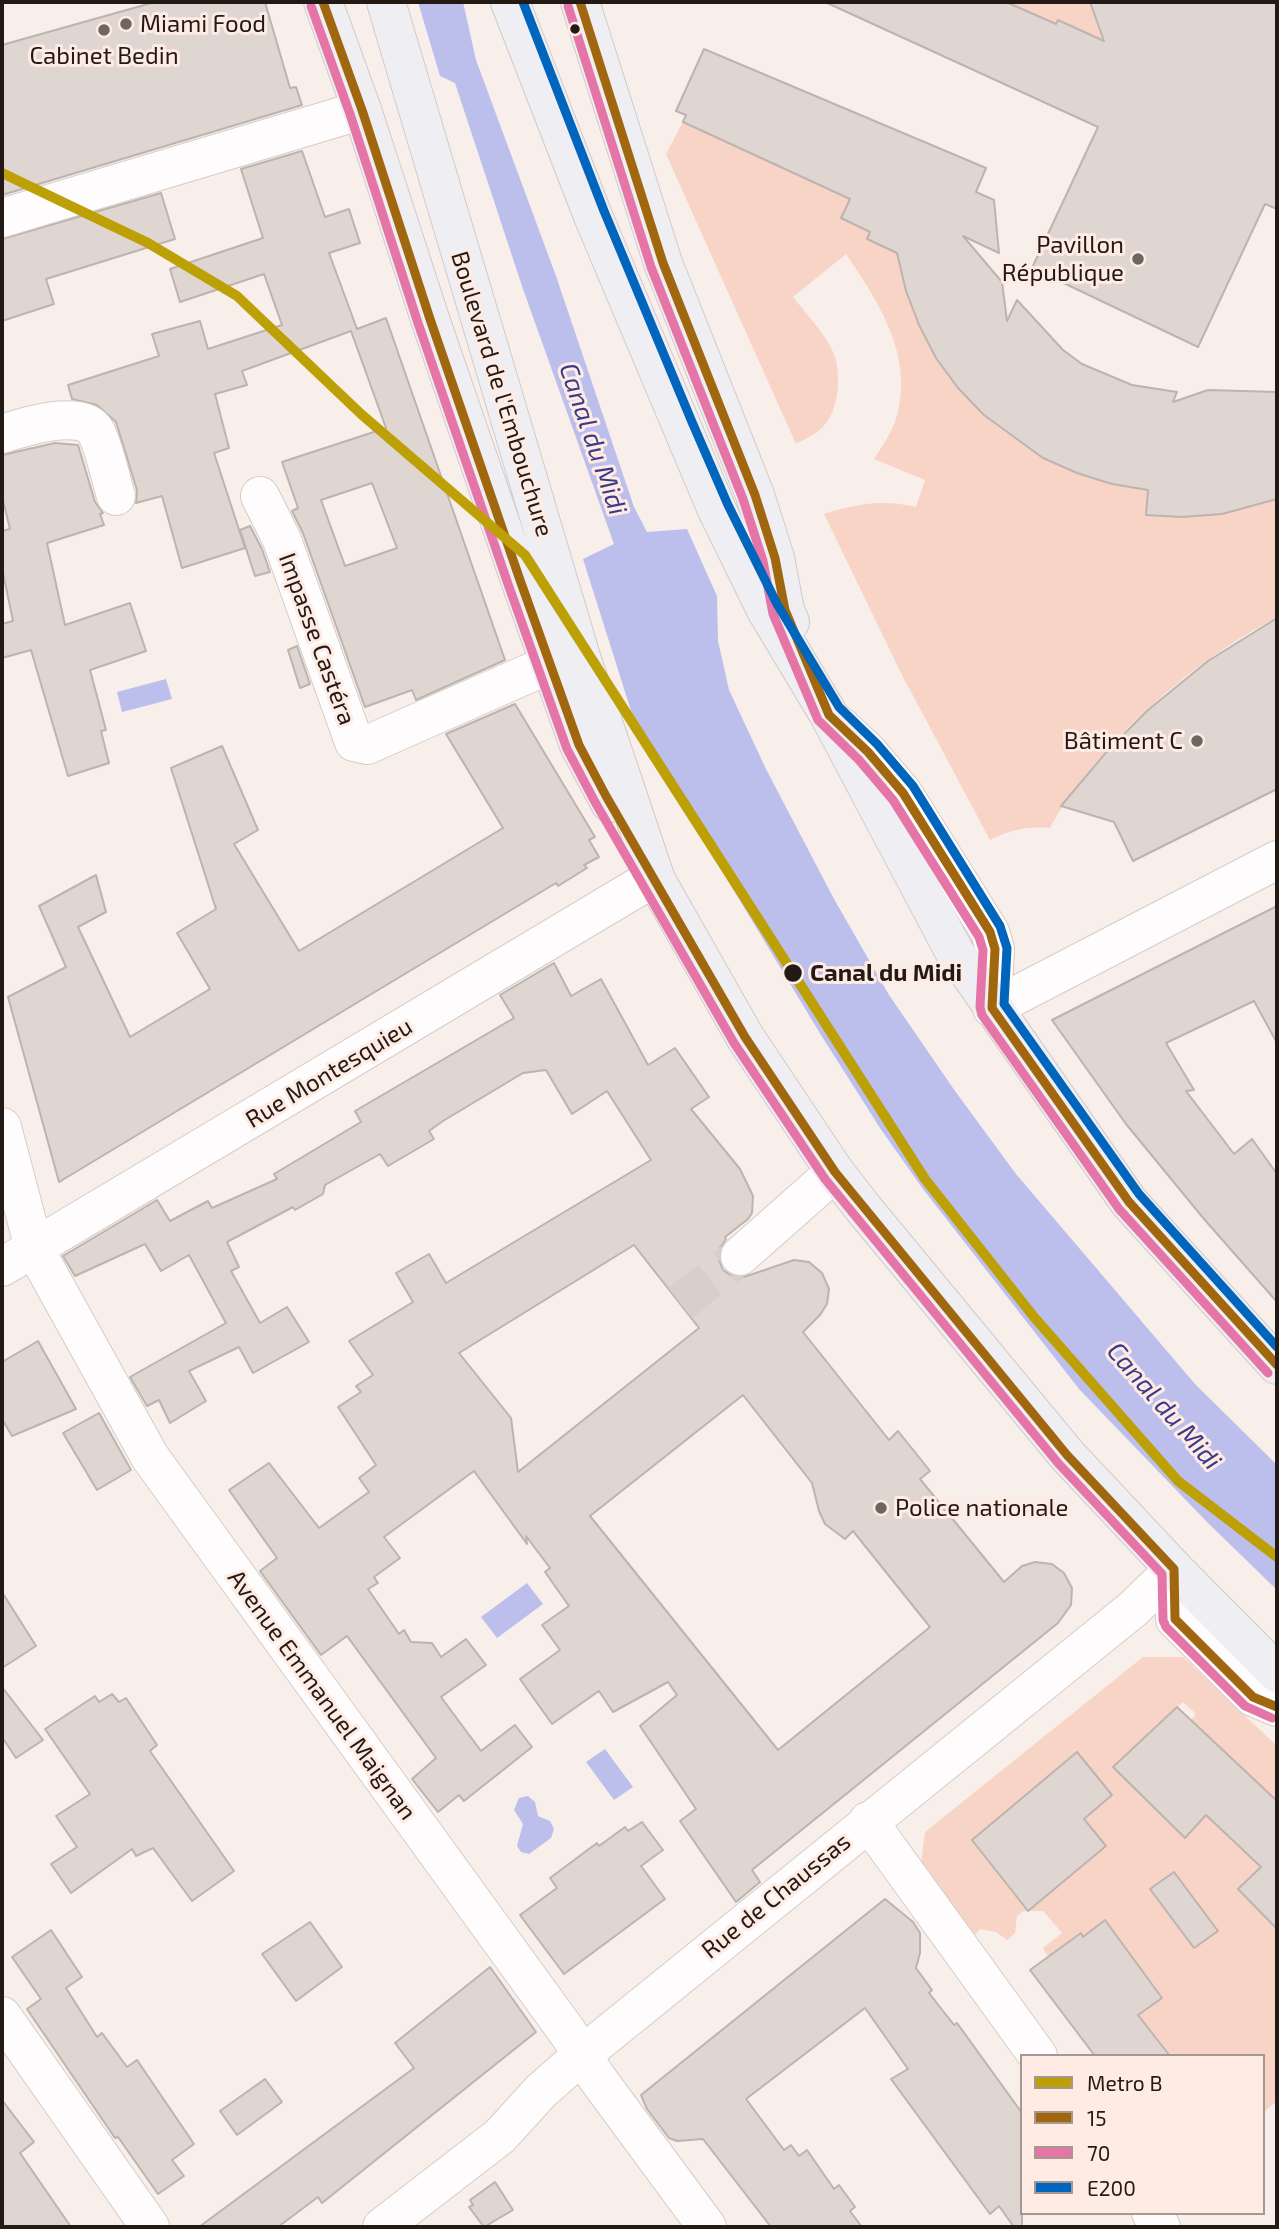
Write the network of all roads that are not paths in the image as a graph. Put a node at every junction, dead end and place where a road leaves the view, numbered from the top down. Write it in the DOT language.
graph roads {
  1 [pos="323,2"];
  2 [pos="386,2"];
  3 [pos="510,2"];
  4 [pos="580,2"];
  5 [pos="362,110"];
  6 [pos="2,218"];
  7 [pos="2,433"];
  8 [pos="116,496"];
  9 [pos="260,496"];
  10 [pos="550,662"];
  11 [pos="829,715"];
  12 [pos="1277,860"];
  13 [pos="656,880"];
  14 [pos="992,1008"];
  15 [pos="2,1127"];
  16 [pos="835,1172"];
  17 [pos="34,1248"];
  18 [pos="740,1256"];
  19 [pos="2,1268"];
  20 [pos="1277,1365"];
  21 [pos="1174,1569"];
  22 [pos="1277,1673"];
  23 [pos="1277,1707"];
  24 [pos="868,1821"];
  25 [pos="2,2016"];
  26 [pos="1037,2054"];
  27 [pos="582,2055"];
  28 [pos="150,2227"];
  29 [pos="382,2227"];
  30 [pos="708,2227"];
  1 -- 5 [label="main road"];
  2 -- 13 [label="main road, Boulevard de l'Embouchure"];
  3 -- 11 [label="main road"];
  4 -- 11 [label="main road"];
  5 -- 6 [label="street"];
  5 -- 10 [label="main road"];
  7 -- 8 [label="street"];
  9 -- 10 [label="street, Impasse Castéra"];
  10 -- 13 [label="main road"];
  11 -- 14 [label="main road"];
  12 -- 14 [label="street"];
  13 -- 16 [label="main road, Boulevard de l'Embouchure"];
  13 -- 17 [label="street, Rue Montesquieu"];
  14 -- 20 [label="main road"];
  15 -- 17 [label="street, Avenue Emmanuel Maignan"];
  16 -- 18 [label="street"];
  16 -- 21 [label="main road, Boulevard de l'Embouchure"];
  17 -- 19 [label="street, Rue Montesquieu"];
  17 -- 27 [label="street, Avenue Emmanuel Maignan"];
  21 -- 22 [label="main road, Boulevard de l'Embouchure"];
  21 -- 23 [label="street"];
  21 -- 24 [label="street, Rue de Chaussas"];
  24 -- 26 [label="street"];
  24 -- 27 [label="street, Rue de Chaussas"];
  25 -- 28 [label="street"];
  27 -- 29 [label="street, Rue de Chaussas"];
  27 -- 30 [label="street, Avenue Emmanuel Maignan"];
}
